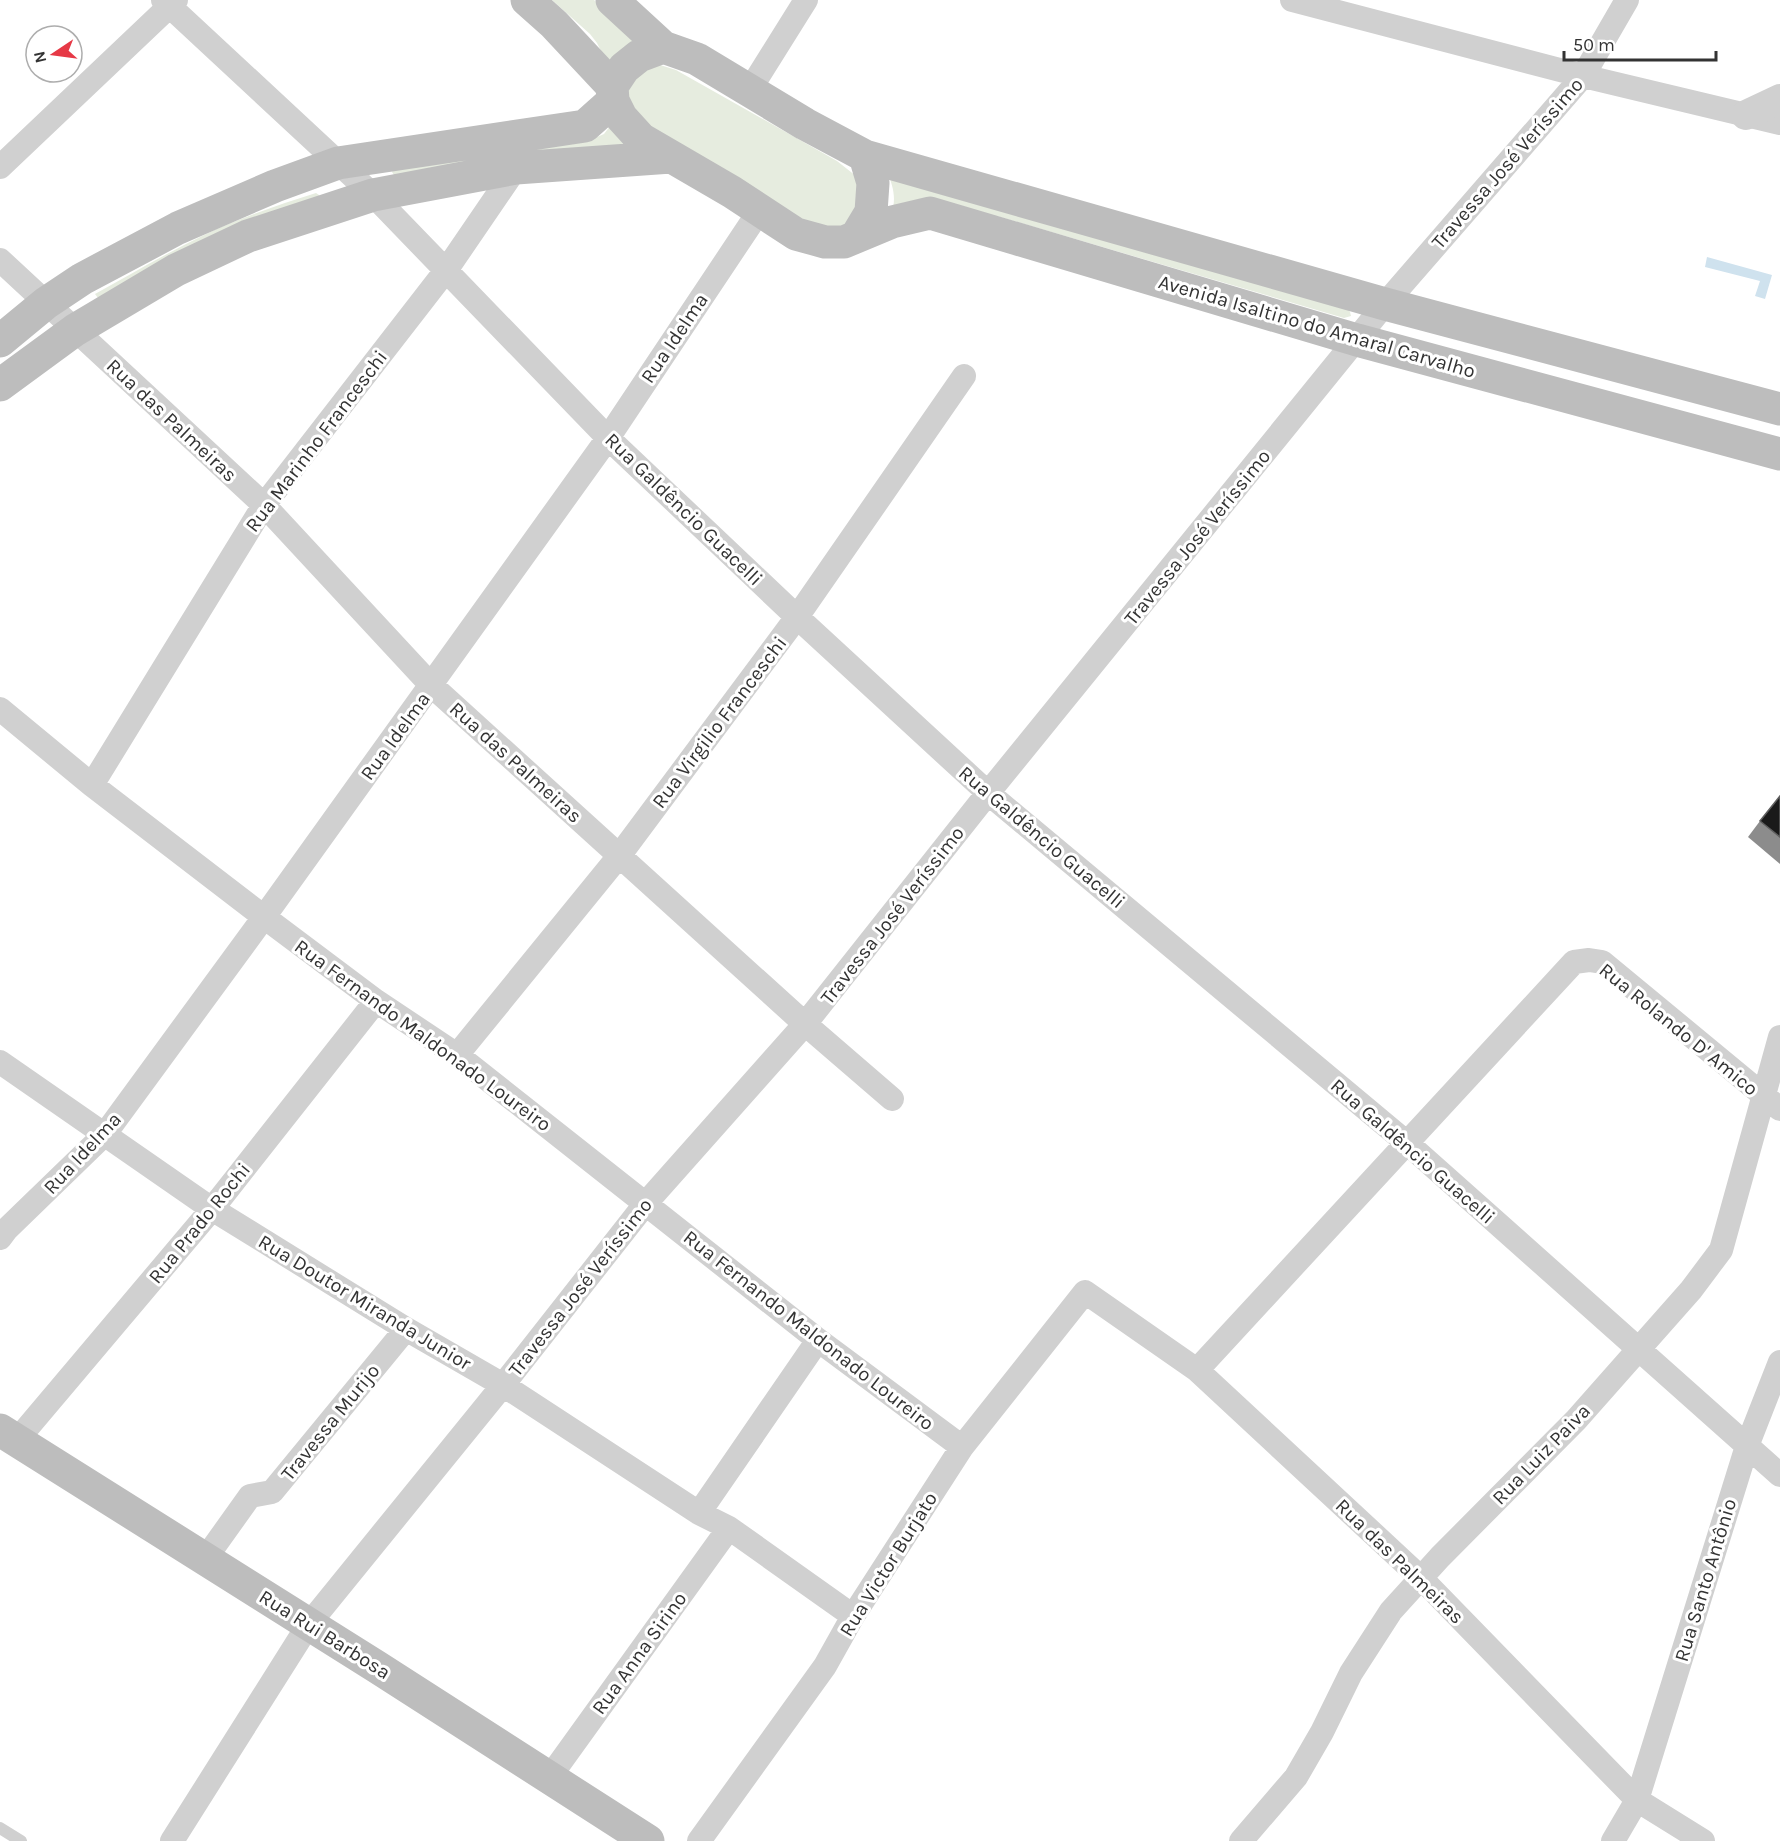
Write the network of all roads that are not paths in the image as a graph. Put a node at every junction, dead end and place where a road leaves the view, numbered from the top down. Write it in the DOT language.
graph roads {
  1 [pos="527,0"];
  2 [pos="612,0"];
  3 [pos="806,0"];
  4 [pos="1292,0"];
  5 [pos="1627,0"];
  6 [pos="169,2"];
  7 [pos="663,46"];
  8 [pos="1583,76"];
  9 [pos="749,91"];
  10 [pos="612,94"];
  11 [pos="1780,99"];
  12 [pos="1746,114"];
  13 [pos="1780,123"];
  14 [pos="865,156"];
  15 [pos="671,157"];
  16 [pos="338,163"];
  17 [pos="0,167"];
  18 [pos="516,168"];
  19 [pos="373,195"];
  20 [pos="760,210"];
  21 [pos="856,237"];
  22 [pos="0,260"];
  23 [pos="447,269"];
  24 [pos="46,303"];
  25 [pos="1385,304"];
  26 [pos="75,330"];
  27 [pos="1358,340"];
  28 [pos="0,341"];
  29 [pos="964,376"];
  30 [pos="0,385"];
  31 [pos="1780,409"];
  32 [pos="608,438"];
  33 [pos="1780,454"];
  34 [pos="264,505"];
  35 [pos="797,617"];
  36 [pos="431,685"];
  37 [pos="0,709"];
  38 [pos="92,785"];
  39 [pos="988,793"];
  40 [pos="620,856"];
  41 [pos="264,917"];
  42 [pos="376,1001"];
  43 [pos="805,1024"];
  44 [pos="1780,1037"];
  45 [pos="458,1055"];
  46 [pos="0,1062"];
  47 [pos="892,1100"];
  48 [pos="1772,1102"];
  49 [pos="105,1134"];
  50 [pos="1407,1143"];
  51 [pos="646,1203"];
  52 [pos="212,1209"];
  53 [pos="0,1238"];
  54 [pos="1085,1292"];
  55 [pos="406,1329"];
  56 [pos="818,1340"];
  57 [pos="1638,1349"];
  58 [pos="1780,1362"];
  59 [pos="1197,1370"];
  60 [pos="503,1385"];
  61 [pos="8,1435"];
  62 [pos="1747,1446"];
  63 [pos="962,1447"];
  64 [pos="1780,1475"];
  65 [pos="699,1512"];
  66 [pos="729,1528"];
  67 [pos="205,1559"];
  68 [pos="1421,1578"];
  69 [pos="853,1616"];
  70 [pos="309,1624"];
  71 [pos="549,1778"];
  72 [pos="1637,1800"];
  73 [pos="0,1828"];
  74 [pos="1246,1839"];
  75 [pos="21,1841"];
  76 [pos="172,1841"];
  77 [pos="648,1841"];
  78 [pos="699,1841"];
  79 [pos="1613,1841"];
  80 [pos="1703,1841"];
  1 -- 10 [label="main road, Avenida Isaltino do Amaral Carvalho"];
  2 -- 7 [label="main road"];
  3 -- 9 [label="street"];
  4 -- 8 [label="street"];
  5 -- 8 [label="street, Travessa José Veríssimo"];
  6 -- 16 [label="street, Rua Galdêncio Guacelli"];
  6 -- 17 [label="street"];
  7 -- 9 [label="main road, Avenida Isaltino do Amaral Carvalho"];
  7 -- 10 [label="main road"];
  8 -- 12 [label="street"];
  8 -- 25 [label="street, Travessa José Veríssimo"];
  9 -- 14 [label="main road, Avenida Isaltino do Amaral Carvalho"];
  10 -- 15 [label="main road, Avenida Isaltino do Amaral Carvalho"];
  10 -- 16 [label="main road"];
  11 -- 12 [label="street"];
  12 -- 13 [label="street"];
  14 -- 21 [label="main road"];
  14 -- 25 [label="main road, Avenida Isaltino do Amaral Carvalho"];
  15 -- 18 [label="main road"];
  15 -- 20 [label="main road, Avenida Isaltino do Amaral Carvalho"];
  16 -- 19 [label="street, Rua Galdêncio Guacelli"];
  16 -- 24 [label="main road"];
  18 -- 19 [label="main road"];
  18 -- 23 [label="street, Rua Marinho Franceschi"];
  19 -- 23 [label="street, Rua Galdêncio Guacelli"];
  19 -- 26 [label="main road"];
  20 -- 21 [label="main road, Avenida Isaltino do Amaral Carvalho"];
  20 -- 32 [label="street, Rua Idelma"];
  21 -- 27 [label="main road, Avenida Isaltino do Amaral Carvalho"];
  22 -- 24 [label="street, Rua das Palmeiras"];
  23 -- 32 [label="street, Rua Galdêncio Guacelli"];
  23 -- 34 [label="street, Rua Marinho Franceschi"];
  24 -- 26 [label="street, Rua das Palmeiras"];
  24 -- 28 [label="main road"];
  25 -- 27 [label="street, Travessa José Veríssimo"];
  25 -- 31 [label="main road, Avenida Isaltino do Amaral Carvalho"];
  26 -- 30 [label="main road"];
  26 -- 34 [label="street, Rua das Palmeiras"];
  27 -- 33 [label="main road, Avenida Isaltino do Amaral Carvalho"];
  27 -- 39 [label="street, Travessa José Veríssimo"];
  29 -- 35 [label="street, Rua Virgilio Franceschi"];
  32 -- 35 [label="street, Rua Galdêncio Guacelli"];
  32 -- 36 [label="street, Rua Idelma"];
  34 -- 36 [label="street, Rua das Palmeiras"];
  34 -- 38 [label="street, Rua Marinho Franceschi"];
  35 -- 39 [label="street, Rua Galdêncio Guacelli"];
  35 -- 40 [label="street, Rua Virgilio Franceschi"];
  36 -- 40 [label="street, Rua das Palmeiras"];
  36 -- 41 [label="street, Rua Idelma"];
  37 -- 38 [label="street, Rua Fernando Maldonado Loureiro"];
  38 -- 41 [label="street, Rua Fernando Maldonado Loureiro"];
  39 -- 43 [label="street, Travessa José Veríssimo"];
  39 -- 50 [label="street, Rua Galdêncio Guacelli"];
  40 -- 43 [label="street, Rua das Palmeiras"];
  40 -- 45 [label="street, Rua Virgilio Franceschi"];
  41 -- 42 [label="street, Rua Fernando Maldonado Loureiro"];
  41 -- 49 [label="street, Rua Idelma"];
  42 -- 45 [label="street, Rua Fernando Maldonado Loureiro"];
  42 -- 52 [label="street, Rua Prado Rochi"];
  43 -- 47 [label="street, Rua das Palmeiras"];
  43 -- 51 [label="street, Travessa José Veríssimo"];
  44 -- 48 [label="street, Rua Luiz Paiva"];
  45 -- 51 [label="street, Rua Fernando Maldonado Loureiro"];
  46 -- 49 [label="street, Rua Doutor Miranda Junior"];
  48 -- 50 [label="street, Rua Rolando D' Amico"];
  48 -- 57 [label="street, Rua Luiz Paiva"];
  49 -- 52 [label="street, Rua Doutor Miranda Junior"];
  49 -- 53 [label="street, Rua Idelma"];
  50 -- 57 [label="street, Rua Galdêncio Guacelli"];
  50 -- 59 [label="street"];
  51 -- 56 [label="street, Rua Fernando Maldonado Loureiro"];
  51 -- 60 [label="street, Travessa José Veríssimo"];
  52 -- 55 [label="street, Rua Doutor Miranda Junior"];
  52 -- 61 [label="street, Rua Prado Rochi"];
  54 -- 59 [label="street, Rua das Palmeiras"];
  54 -- 63 [label="street, Rua Victor Burjato"];
  55 -- 60 [label="street, Rua Doutor Miranda Junior"];
  55 -- 67 [label="street, Travessa Murijo"];
  56 -- 63 [label="street, Rua Fernando Maldonado Loureiro"];
  56 -- 65 [label="street"];
  57 -- 62 [label="street, Rua Galdêncio Guacelli"];
  57 -- 68 [label="street, Rua Luiz Paiva"];
  58 -- 62 [label="street, Rua Santo Antônio"];
  59 -- 68 [label="street, Rua das Palmeiras"];
  60 -- 65 [label="street, Rua Doutor Miranda Junior"];
  60 -- 70 [label="street, Travessa José Veríssimo"];
  61 -- 67 [label="main road, Rua Rui Barbosa"];
  62 -- 64 [label="street, Rua Galdêncio Guacelli"];
  62 -- 72 [label="street, Rua Santo Antônio"];
  63 -- 69 [label="street, Rua Victor Burjato"];
  65 -- 66 [label="street, Rua Doutor Miranda Junior"];
  66 -- 69 [label="street, Rua Doutor Miranda Junior"];
  66 -- 71 [label="street, Rua Anna Sirino"];
  67 -- 70 [label="main road, Rua Rui Barbosa"];
  68 -- 72 [label="street, Rua das Palmeiras"];
  68 -- 74 [label="street, Rua Luiz Paiva"];
  69 -- 78 [label="street, Rua Victor Burjato"];
  70 -- 71 [label="main road, Rua Rui Barbosa"];
  70 -- 76 [label="street, Travessa José Veríssimo"];
  71 -- 77 [label="main road, Rua Rui Barbosa"];
  72 -- 79 [label="street, Rua Santo Antônio"];
  72 -- 80 [label="street, Rua das Palmeiras"];
  73 -- 75 [label="lane"];
}
